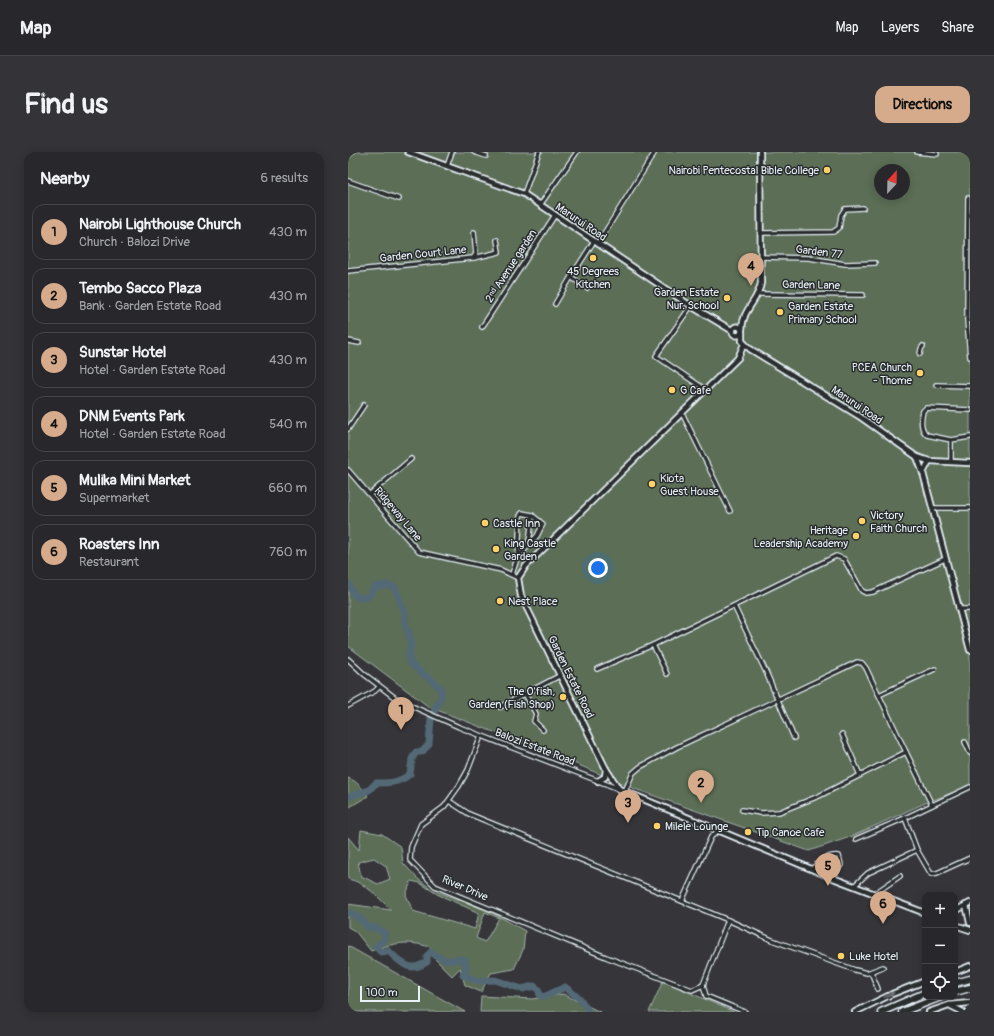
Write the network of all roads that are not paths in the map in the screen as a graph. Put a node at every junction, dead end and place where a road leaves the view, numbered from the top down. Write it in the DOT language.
graph roads {
  1 [pos="352,152"];
  2 [pos="408,152"];
  3 [pos="452,152"];
  4 [pos="474,152"];
  5 [pos="539,152"];
  6 [pos="577,152"];
  7 [pos="655,152"];
  8 [pos="760,152"];
  9 [pos="917,152"];
  10 [pos="937,154"];
  11 [pos="348,156"];
  12 [pos="486,156"];
  13 [pos="447,166"];
  14 [pos="348,181"];
  15 [pos="524,194"];
  16 [pos="399,199"];
  17 [pos="969,201"];
  18 [pos="540,205"];
  19 [pos="863,208"];
  20 [pos="555,215"];
  21 [pos="474,232"];
  22 [pos="761,233"];
  23 [pos="497,240"];
  24 [pos="596,242"];
  25 [pos="761,257"];
  26 [pos="473,258"];
  27 [pos="875,263"];
  28 [pos="348,271"];
  29 [pos="571,277"];
  30 [pos="587,288"];
  31 [pos="759,294"];
  32 [pos="863,295"];
  33 [pos="555,304"];
  34 [pos="691,306"];
  35 [pos="742,319"];
  36 [pos="482,327"];
  37 [pos="734,331"];
  38 [pos="742,331"];
  39 [pos="348,341"];
  40 [pos="359,343"];
  41 [pos="743,343"];
  42 [pos="924,346"];
  43 [pos="750,350"];
  44 [pos="920,354"];
  45 [pos="740,356"];
  46 [pos="970,358"];
  47 [pos="936,385"];
  48 [pos="970,386"];
  49 [pos="706,390"];
  50 [pos="364,405"];
  51 [pos="970,410"];
  52 [pos="682,413"];
  53 [pos="348,429"];
  54 [pos="970,437"];
  55 [pos="951,440"];
  56 [pos="917,457"];
  57 [pos="411,459"];
  58 [pos="929,461"];
  59 [pos="950,462"];
  60 [pos="970,463"];
  61 [pos="348,470"];
  62 [pos="923,473"];
  63 [pos="370,494"];
  64 [pos="932,508"];
  65 [pos="970,508"];
  66 [pos="730,512"];
  67 [pos="532,515"];
  68 [pos="528,546"];
  69 [pos="518,558"];
  70 [pos="945,559"];
  71 [pos="512,574"];
  72 [pos="518,578"];
  73 [pos="734,606"];
  74 [pos="958,608"];
  75 [pos="970,609"];
  76 [pos="653,645"];
  77 [pos="970,650"];
  78 [pos="348,659"];
  79 [pos="597,669"];
  80 [pos="935,669"];
  81 [pos="667,674"];
  82 [pos="561,675"];
  83 [pos="379,687"];
  84 [pos="525,694"];
  85 [pos="880,695"];
  86 [pos="777,699"];
  87 [pos="348,706"];
  88 [pos="500,707"];
  89 [pos="543,730"];
  90 [pos="842,734"];
  91 [pos="481,736"];
  92 [pos="794,738"];
  93 [pos="965,742"];
  94 [pos="906,752"];
  95 [pos="970,753"];
  96 [pos="606,769"];
  97 [pos="860,775"];
  98 [pos="598,781"];
  99 [pos="970,787"];
  100 [pos="619,789"];
  101 [pos="625,791"];
  102 [pos="449,801"];
  103 [pos="932,805"];
  104 [pos="742,810"];
  105 [pos="905,818"];
  106 [pos="707,824"];
  107 [pos="720,829"];
  108 [pos="711,837"];
  109 [pos="856,839"];
  110 [pos="917,850"];
  111 [pos="970,858"];
  112 [pos="812,869"];
  113 [pos="900,876"];
  114 [pos="833,878"];
  115 [pos="854,886"];
  116 [pos="874,894"];
  117 [pos="682,902"];
  118 [pos="968,904"];
  119 [pos="958,909"];
  120 [pos="922,912"];
  121 [pos="728,920"];
  122 [pos="970,923"];
  123 [pos="958,926"];
  124 [pos="970,930"];
  125 [pos="970,966"];
  126 [pos="883,967"];
  127 [pos="958,971"];
  128 [pos="871,972"];
  129 [pos="970,979"];
  130 [pos="922,982"];
  131 [pos="958,982"];
  132 [pos="703,985"];
  133 [pos="970,988"];
  134 [pos="878,989"];
  135 [pos="958,991"];
  136 [pos="922,994"];
  137 [pos="933,1000"];
  138 [pos="970,1003"];
  139 [pos="949,1005"];
  140 [pos="745,1012"];
  141 [pos="855,1012"];
  142 [pos="881,1012"];
  143 [pos="902,1012"];
  144 [pos="929,1012"];
  145 [pos="963,1012"];
  1 -- 11 [label="street"];
  2 -- 13 [label="street, Marurui Road"];
  3 -- 13 [label="street"];
  4 -- 12 [label="street"];
  5 -- 15 [label="street"];
  6 -- 18 [label="street"];
  7 -- 24 [label="street"];
  8 -- 22 [label="street"];
  9 -- 10 [label="street"];
  13 -- 15 [label="street, Marurui Road"];
  14 -- 16 [label="street"];
  15 -- 18 [label="street, Marurui Road"];
  17 -- 46 [label="street"];
  18 -- 20 [label="street, Marurui Road"];
  19 -- 22 [label="street"];
  20 -- 24 [label="street, Marurui Road"];
  20 -- 36 [label="street, 2ⁿᵈ Avenue garden"];
  21 -- 26 [label="street, Garden Court Lane"];
  22 -- 25 [label="street"];
  23 -- 26 [label="street"];
  24 -- 29 [label="street"];
  24 -- 34 [label="street, Marurui Road"];
  25 -- 27 [label="street, Garden 77"];
  25 -- 31 [label="street"];
  26 -- 28 [label="street, Garden Court Lane"];
  29 -- 30 [label="street"];
  29 -- 33 [label="street"];
  31 -- 32 [label="street, Garden Lane"];
  31 -- 35 [label="street"];
  34 -- 37 [label="street, Marurui Road"];
  34 -- 49 [label="street"];
  35 -- 37 [label="street"];
  35 -- 38 [label="street"];
  37 -- 38 [label="street"];
  37 -- 38 [label="street"];
  37 -- 41 [label="street, Marurui Road"];
  38 -- 41 [label="street"];
  39 -- 40 [label="street"];
  41 -- 43 [label="street, Marurui Road"];
  41 -- 45 [label="street"];
  42 -- 44 [label="street"];
  43 -- 45 [label="street"];
  43 -- 56 [label="street, Marurui Road"];
  45 -- 49 [label="street"];
  47 -- 48 [label="street"];
  49 -- 52 [label="street"];
  50 -- 53 [label="street"];
  51 -- 55 [label="street"];
  52 -- 66 [label="street"];
  52 -- 72 [label="street"];
  54 -- 55 [label="street"];
  55 -- 59 [label="street"];
  56 -- 58 [label="street, Marurui Road"];
  56 -- 62 [label="street"];
  57 -- 63 [label="street"];
  58 -- 59 [label="street, Marurui Road"];
  58 -- 62 [label="street"];
  59 -- 60 [label="street, Marurui Road"];
  61 -- 63 [label="street, Ridgeway Lane"];
  62 -- 64 [label="street"];
  63 -- 71 [label="street, Ridgeway Lane"];
  64 -- 65 [label="street"];
  64 -- 70 [label="street"];
  67 -- 68 [label="street"];
  67 -- 68 [label="street"];
  67 -- 69 [label="street"];
  68 -- 69 [label="street"];
  69 -- 71 [label="street"];
  70 -- 73 [label="street"];
  70 -- 74 [label="street"];
  71 -- 72 [label="street, Ridgeway Lane"];
  72 -- 82 [label="street, Garden Estate Road"];
  73 -- 76 [label="street"];
  73 -- 86 [label="street"];
  74 -- 75 [label="street"];
  74 -- 77 [label="street"];
  76 -- 79 [label="street"];
  76 -- 81 [label="street"];
  78 -- 83 [label="street, Balozi Estate Road"];
  80 -- 85 [label="street"];
  82 -- 84 [label="street"];
  82 -- 96 [label="street, Garden Estate Road"];
  83 -- 87 [label="street"];
  83 -- 91 [label="street, Balozi Estate Road"];
  84 -- 88 [label="street"];
  84 -- 89 [label="street"];
  85 -- 86 [label="street"];
  85 -- 94 [label="street"];
  86 -- 92 [label="street"];
  86 -- 101 [label="street"];
  90 -- 97 [label="street"];
  91 -- 98 [label="street, Balozi Estate Road"];
  91 -- 102 [label="street, River Drive"];
  93 -- 95 [label="street"];
  94 -- 97 [label="street"];
  94 -- 103 [label="street"];
  96 -- 98 [label="street"];
  96 -- 100 [label="street, Garden Estate Road"];
  97 -- 104 [label="street"];
  98 -- 100 [label="street, Balozi Estate Road"];
  99 -- 103 [label="street"];
  100 -- 101 [label="street"];
  101 -- 106 [label="street"];
  102 -- 117 [label="street"];
  102 -- 132 [label="street, River Drive"];
  103 -- 105 [label="street"];
  105 -- 109 [label="street"];
  105 -- 110 [label="street"];
  106 -- 107 [label="street"];
  106 -- 108 [label="street"];
  107 -- 108 [label="street"];
  107 -- 112 [label="street"];
  108 -- 117 [label="street"];
  110 -- 111 [label="street"];
  110 -- 115 [label="street"];
  112 -- 114 [label="street"];
  112 -- 114 [label="street"];
  113 -- 116 [label="street"];
  114 -- 115 [label="street"];
  115 -- 116 [label="street"];
  116 -- 120 [label="street"];
  117 -- 121 [label="street"];
  118 -- 119 [label="street"];
  118 -- 122 [label="street"];
  121 -- 128 [label="street"];
  121 -- 132 [label="street"];
  123 -- 124 [label="street"];
  125 -- 127 [label="street"];
  126 -- 128 [label="street"];
  128 -- 134 [label="street"];
  129 -- 131 [label="highway"];
  141 -- 130 [label="street, one-way"];
  132 -- 140 [label="street"];
  133 -- 135 [label="highway"];
  136 -- 142 [label="highway"];
  137 -- 143 [label="highway"];
  138 -- 139 [label="street"];
  139 -- 144 [label="street"];
  139 -- 145 [label="street"];
}
